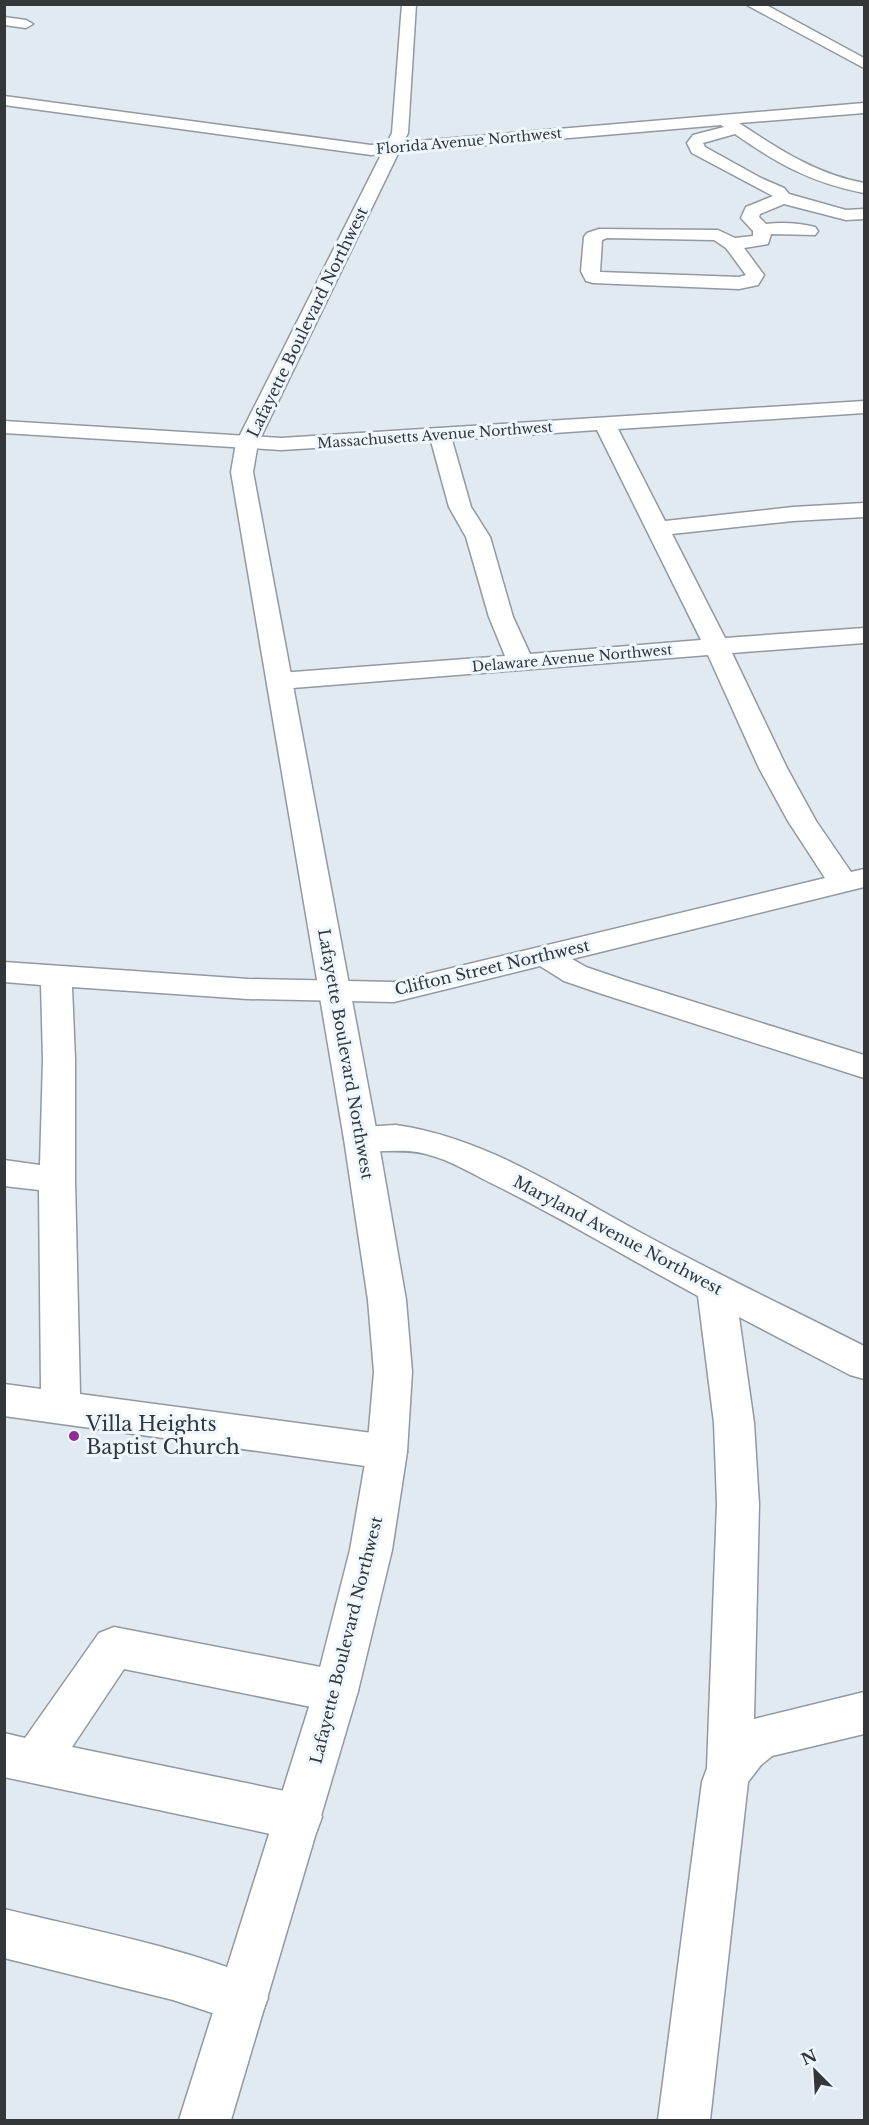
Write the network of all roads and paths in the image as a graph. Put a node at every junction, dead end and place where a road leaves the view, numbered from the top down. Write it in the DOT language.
graph roads {
  1 [pos="409,4"];
  2 [pos="752,5"];
  3 [pos="790,5"];
  4 [pos="4,21"];
  5 [pos="26,24"];
  6 [pos="864,64"];
  7 [pos="4,100"];
  8 [pos="864,108"];
  9 [pos="731,124"];
  10 [pos="394,147"];
  11 [pos="864,188"];
  12 [pos="783,198"];
  13 [pos="864,214"];
  14 [pos="762,230"];
  15 [pos="809,231"];
  16 [pos="737,251"];
  17 [pos="591,253"];
  18 [pos="614,254"];
  19 [pos="721,260"];
  20 [pos="864,406"];
  21 [pos="605,424"];
  22 [pos="4,427"];
  23 [pos="440,435"];
  24 [pos="247,443"];
  25 [pos="864,510"];
  26 [pos="658,529"];
  27 [pos="864,635"];
  28 [pos="716,646"];
  29 [pos="520,662"];
  30 [pos="280,681"];
  31 [pos="854,880"];
  32 [pos="544,956"];
  33 [pos="4,972"];
  34 [pos="56,976"];
  35 [pos="335,993"];
  36 [pos="864,1067"];
  37 [pos="361,1138"];
  38 [pos="4,1173"];
  39 [pos="57,1180"];
  40 [pos="716,1287"];
  41 [pos="864,1364"];
  42 [pos="4,1400"];
  43 [pos="61,1407"];
  44 [pos="387,1452"];
  45 [pos="336,1691"];
  46 [pos="864,1713"];
  47 [pos="20,1758"];
  48 [pos="730,1767"];
  49 [pos="299,1817"];
  50 [pos="4,1933"];
  51 [pos="243,1998"];
  52 [pos="205,2121"];
  53 [pos="684,2121"];
  1 -- 10 [label="street, Lafayette Boulevard Northwest"];
  2 -- 3 [label="street"];
  2 -- 6 [label="street"];
  4 -- 5 [label="street"];
  7 -- 10 [label="street, Florida Avenue Northwest"];
  8 -- 9 [label="street, Florida Avenue Northwest"];
  9 -- 10 [label="street, Florida Avenue Northwest"];
  9 -- 11 [label="street"];
  9 -- 12 [label="street"];
  10 -- 24 [label="street, Lafayette Boulevard Northwest"];
  12 -- 13 [label="street"];
  12 -- 14 [label="street"];
  14 -- 15 [label="street"];
  14 -- 16 [label="street"];
  16 -- 17 [label="street"];
  16 -- 17 [label="street"];
  16 -- 19 [label="street"];
  17 -- 18 [label="street"];
  20 -- 21 [label="street, Massachusetts Avenue Northwest"];
  21 -- 23 [label="street, Massachusetts Avenue Northwest"];
  21 -- 26 [label="street"];
  22 -- 24 [label="street, Massachusetts Avenue Northwest"];
  23 -- 24 [label="street, Massachusetts Avenue Northwest"];
  23 -- 29 [label="street"];
  24 -- 30 [label="street, Lafayette Boulevard Northwest"];
  25 -- 26 [label="street"];
  26 -- 28 [label="street"];
  27 -- 28 [label="street, Delaware Avenue Northwest"];
  28 -- 29 [label="street, Delaware Avenue Northwest"];
  28 -- 31 [label="street"];
  29 -- 30 [label="street, Delaware Avenue Northwest"];
  30 -- 35 [label="street, Lafayette Boulevard Northwest"];
  31 -- 32 [label="street, Clifton Street Northwest"];
  32 -- 35 [label="street, Clifton Street Northwest"];
  32 -- 36 [label="street"];
  33 -- 34 [label="street, Clifton Street Northwest"];
  34 -- 35 [label="street, Clifton Street Northwest"];
  34 -- 39 [label="street"];
  35 -- 37 [label="street, Lafayette Boulevard Northwest"];
  37 -- 40 [label="street, Maryland Avenue Northwest"];
  37 -- 44 [label="street, Lafayette Boulevard Northwest"];
  38 -- 39 [label="street"];
  39 -- 43 [label="street"];
  40 -- 41 [label="street, Maryland Avenue Northwest"];
  40 -- 48 [label="street"];
  42 -- 43 [label="street"];
  43 -- 44 [label="street"];
  44 -- 45 [label="street, Lafayette Boulevard Northwest"];
  45 -- 47 [label="street"];
  45 -- 49 [label="street, Lafayette Boulevard Northwest"];
  46 -- 48 [label="street"];
  47 -- 49 [label="street"];
  48 -- 53 [label="street"];
  49 -- 51 [label="street, Lafayette Boulevard Northwest"];
  50 -- 51 [label="street"];
  51 -- 52 [label="street, Lafayette Boulevard Northwest"];
}
